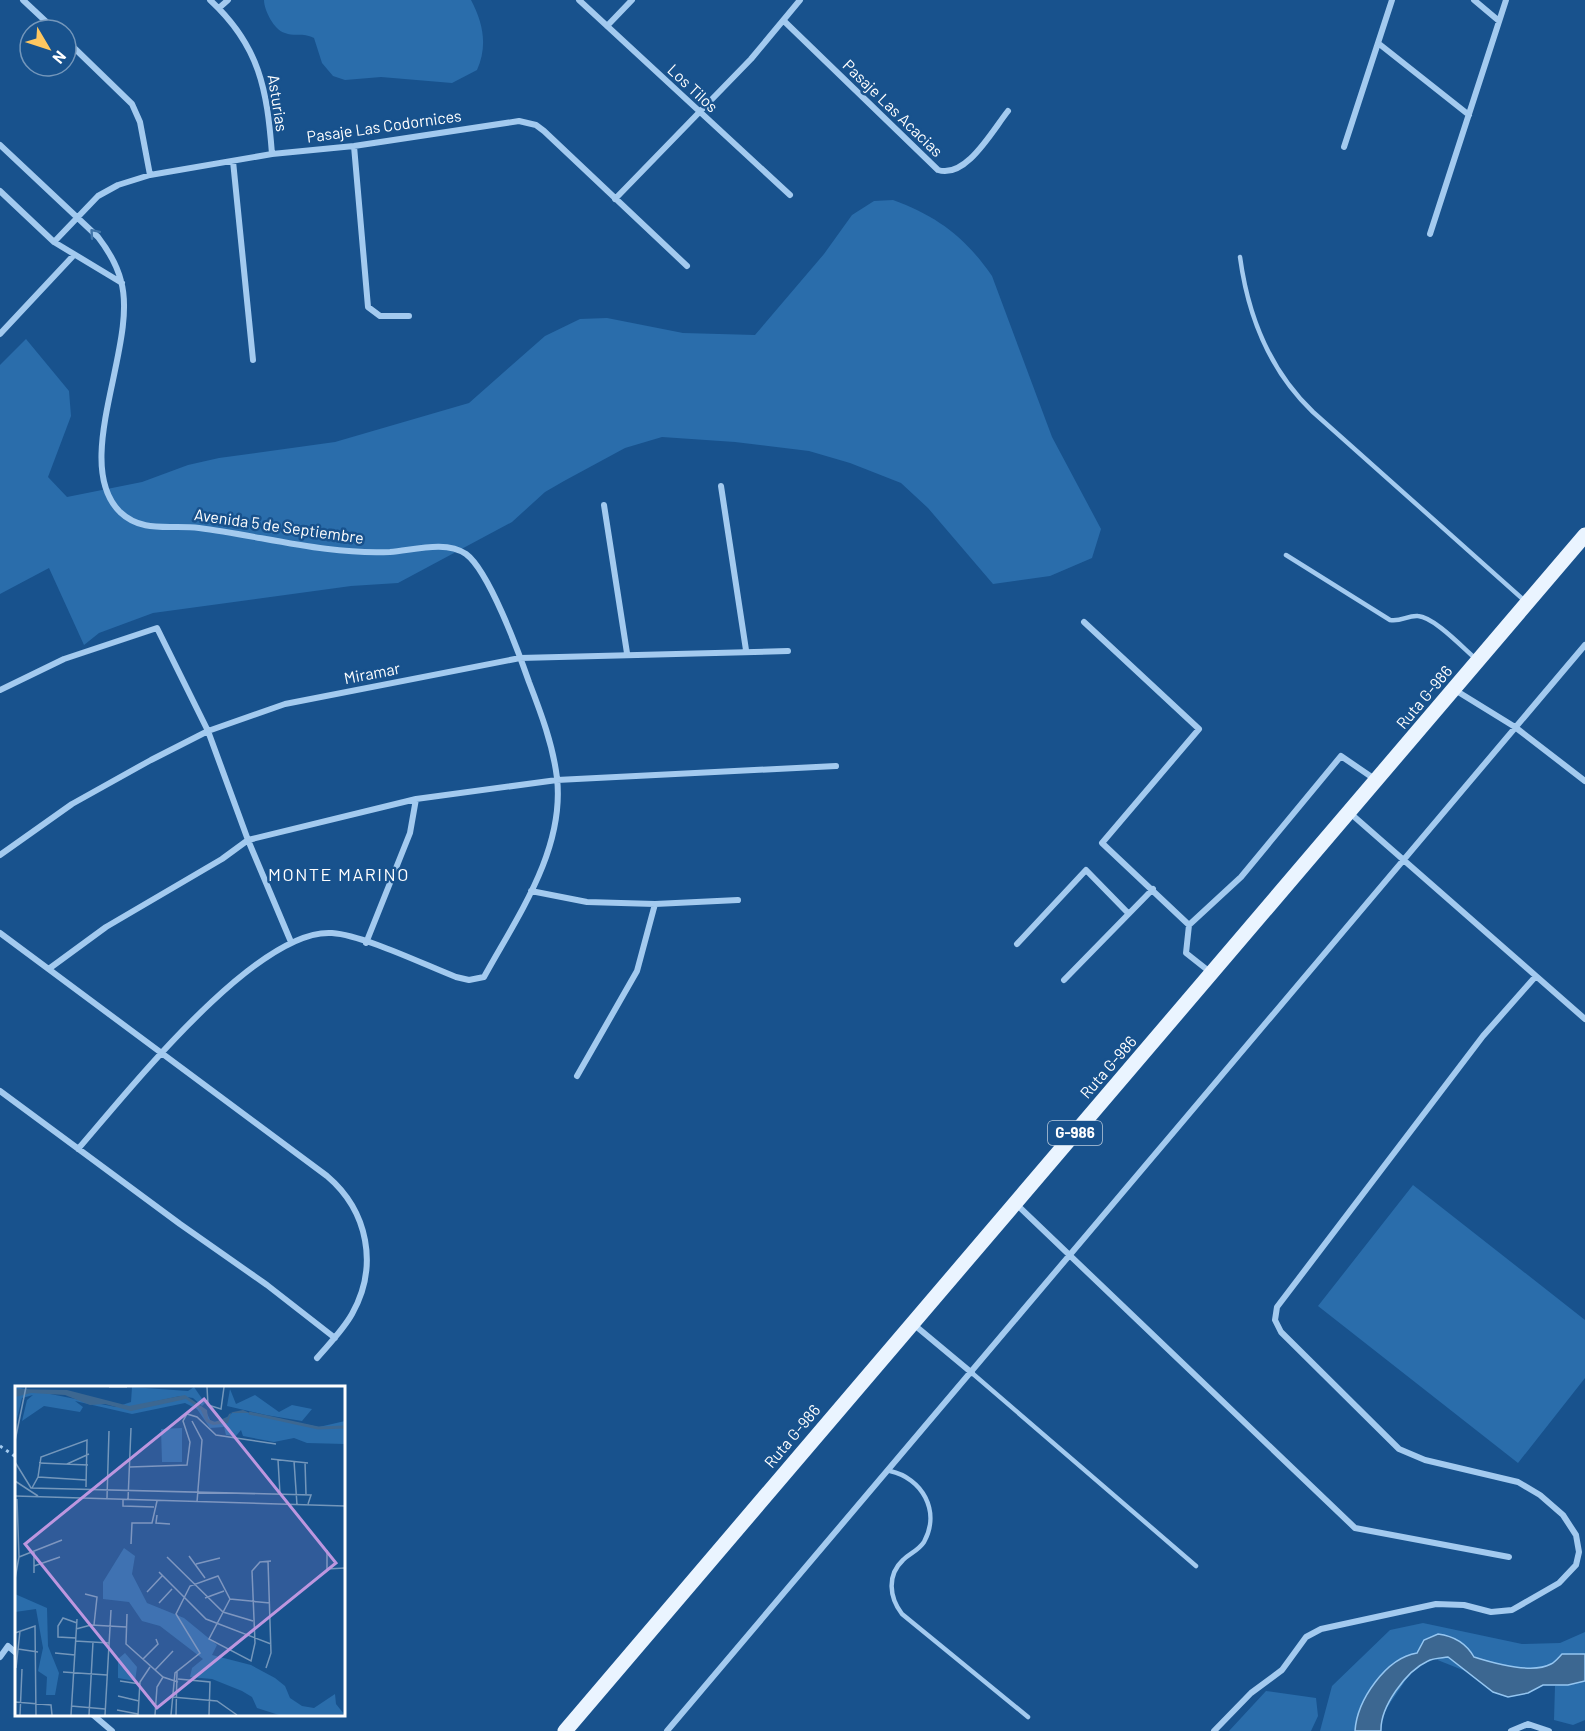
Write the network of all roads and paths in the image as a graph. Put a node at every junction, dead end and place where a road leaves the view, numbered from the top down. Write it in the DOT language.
graph roads {
  1 [pos="23,0"];
  2 [pos="210,0"];
  3 [pos="228,0"];
  4 [pos="579,0"];
  5 [pos="632,0"];
  6 [pos="801,0"];
  7 [pos="1392,0"];
  8 [pos="1474,0"];
  9 [pos="1506,0"];
  10 [pos="219,8"];
  11 [pos="42,18"];
  12 [pos="784,21"];
  13 [pos="1499,21"];
  14 [pos="608,26"];
  15 [pos="1378,43"];
  16 [pos="78,52"];
  17 [pos="1008,111"];
  18 [pos="700,112"];
  19 [pos="1469,116"];
  20 [pos="0,145"];
  21 [pos="354,146"];
  22 [pos="1344,147"];
  23 [pos="272,154"];
  24 [pos="233,161"];
  25 [pos="150,175"];
  26 [pos="0,191"];
  27 [pos="790,195"];
  28 [pos="615,199"];
  29 [pos="77,216"];
  30 [pos="1430,234"];
  31 [pos="54,242"];
  32 [pos="73,256"];
  33 [pos="1240,256"];
  34 [pos="687,266"];
  35 [pos="122,283"];
  36 [pos="409,316"];
  37 [pos="0,334"];
  38 [pos="253,360"];
  39 [pos="721,486"];
  40 [pos="604,505"];
  41 [pos="1585,535"];
  42 [pos="1286,555"];
  43 [pos="1527,603"];
  44 [pos="1084,622"];
  45 [pos="1585,645"];
  46 [pos="746,650"];
  47 [pos="788,651"];
  48 [pos="627,653"];
  49 [pos="520,658"];
  50 [pos="1478,661"];
  51 [pos="1454,689"];
  52 [pos="0,690"];
  53 [pos="1515,727"];
  54 [pos="208,731"];
  55 [pos="836,766"];
  56 [pos="557,780"];
  57 [pos="1377,781"];
  58 [pos="1585,781"];
  59 [pos="416,799"];
  60 [pos="1350,812"];
  61 [pos="248,840"];
  62 [pos="0,855"];
  63 [pos="1402,858"];
  64 [pos="1154,889"];
  65 [pos="531,891"];
  66 [pos="738,900"];
  67 [pos="655,904"];
  68 [pos="1128,913"];
  69 [pos="1189,925"];
  70 [pos="0,933"];
  71 [pos="291,942"];
  72 [pos="366,943"];
  73 [pos="1017,944"];
  74 [pos="50,968"];
  75 [pos="1211,974"];
  76 [pos="1536,976"];
  77 [pos="1064,980"];
  78 [pos="1585,1019"];
  79 [pos="160,1054"];
  80 [pos="577,1076"];
  81 [pos="0,1091"];
  82 [pos="78,1149"];
  83 [pos="1015,1203"];
  84 [pos="1070,1256"];
  85 [pos="912,1323"];
  86 [pos="335,1338"];
  87 [pos="317,1358"];
  88 [pos="972,1373"];
  89 [pos="0,1446"];
  90 [pos="15,1456"];
  91 [pos="890,1471"];
  92 [pos="1509,1557"];
  93 [pos="1196,1566"];
  94 [pos="15,1652"];
  95 [pos="0,1657"];
  96 [pos="94,1716"];
  97 [pos="1028,1717"];
  98 [pos="670,1730"];
  99 [pos="112,1731"];
  100 [pos="565,1731"];
  101 [pos="1214,1731"];
  102 [pos="1511,1731"];
  103 [pos="1549,1731"];
  1 -- 11 [label="street"];
  2 -- 10 [label="street, Asturias"];
  3 -- 10 [label="street"];
  4 -- 14 [label="street, Los Tilos"];
  5 -- 14 [label="street"];
  6 -- 12 [label="street"];
  7 -- 15 [label="street"];
  8 -- 13 [label="street"];
  9 -- 13 [label="street"];
  10 -- 23 [label="street, Asturias"];
  12 -- 17 [label="street, Pasaje Las Acacias"];
  12 -- 18 [label="street"];
  13 -- 19 [label="street"];
  14 -- 18 [label="street, Los Tilos"];
  15 -- 19 [label="street"];
  15 -- 22 [label="street"];
  16 -- 25 [label="street"];
  18 -- 27 [label="street, Los Tilos"];
  18 -- 28 [label="street"];
  19 -- 30 [label="street"];
  20 -- 29 [label="street, Avenida 5 de Septiembre"];
  21 -- 23 [label="street, Pasaje Las Codornices"];
  21 -- 28 [label="street, Pasaje Las Codornices"];
  21 -- 36 [label="street"];
  23 -- 24 [label="street, Pasaje Las Codornices"];
  24 -- 25 [label="street, Pasaje Las Codornices"];
  24 -- 38 [label="street"];
  25 -- 29 [label="street, Pasaje Las Codornices"];
  26 -- 31 [label="street"];
  28 -- 34 [label="street, Pasaje Las Codornices"];
  29 -- 31 [label="street, Pasaje Las Codornices"];
  35 -- 29 [label="street, Avenida 5 de Septiembre, one-way"];
  31 -- 32 [label="street"];
  32 -- 35 [label="street"];
  32 -- 37 [label="street"];
  33 -- 43 [label="lane"];
  35 -- 49 [label="street, Avenida 5 de Septiembre"];
  39 -- 46 [label="street"];
  40 -- 48 [label="street"];
  41 -- 43 [label="main road, Ruta G-986 / G-986"];
  42 -- 50 [label="lane"];
  43 -- 50 [label="main road, Ruta G-986 / G-986"];
  44 -- 64 [label="street"];
  45 -- 53 [label="street"];
  46 -- 47 [label="street, Miramar"];
  46 -- 48 [label="street, Miramar"];
  48 -- 49 [label="street, Miramar"];
  49 -- 54 [label="street, Miramar"];
  49 -- 56 [label="street, Avenida 5 de Septiembre"];
  50 -- 51 [label="main road, Ruta G-986 / G-986"];
  51 -- 53 [label="street"];
  51 -- 57 [label="main road, Ruta G-986 / G-986"];
  52 -- 54 [label="street"];
  53 -- 58 [label="street"];
  53 -- 63 [label="street"];
  54 -- 61 [label="street"];
  54 -- 62 [label="street, Miramar"];
  55 -- 56 [label="street"];
  56 -- 59 [label="street"];
  56 -- 65 [label="street, Avenida 5 de Septiembre"];
  57 -- 60 [label="main road, Ruta G-986 / G-986"];
  57 -- 69 [label="street"];
  59 -- 61 [label="street"];
  59 -- 72 [label="street"];
  60 -- 63 [label="street"];
  60 -- 75 [label="main road, Ruta G-986 / G-986"];
  61 -- 71 [label="street"];
  61 -- 74 [label="street"];
  63 -- 76 [label="street"];
  63 -- 84 [label="street"];
  64 -- 68 [label="street"];
  64 -- 69 [label="street"];
  65 -- 67 [label="street"];
  65 -- 72 [label="street, Avenida 5 de Septiembre"];
  66 -- 67 [label="street"];
  67 -- 80 [label="street"];
  68 -- 73 [label="street"];
  68 -- 77 [label="street"];
  69 -- 75 [label="street"];
  70 -- 74 [label="street"];
  71 -- 72 [label="street"];
  71 -- 79 [label="street"];
  74 -- 79 [label="street"];
  75 -- 83 [label="main road, Ruta G-986 / G-986"];
  76 -- 78 [label="street"];
  76 -- 101 [label="street"];
  79 -- 82 [label="street"];
  79 -- 86 [label="street"];
  81 -- 82 [label="street"];
  82 -- 86 [label="street"];
  83 -- 84 [label="street"];
  83 -- 85 [label="main road, Ruta G-986 / G-986"];
  84 -- 88 [label="street"];
  84 -- 92 [label="street"];
  85 -- 88 [label="street"];
  85 -- 100 [label="main road, Ruta G-986 / G-986"];
  86 -- 87 [label="street"];
  88 -- 91 [label="street"];
  88 -- 93 [label="lane"];
  89 -- 90 [label="path"];
  91 -- 97 [label="lane"];
  91 -- 98 [label="street"];
  94 -- 95 [label="street"];
  96 -- 99 [label="street"];
  102 -- 103 [label="street"];
}
